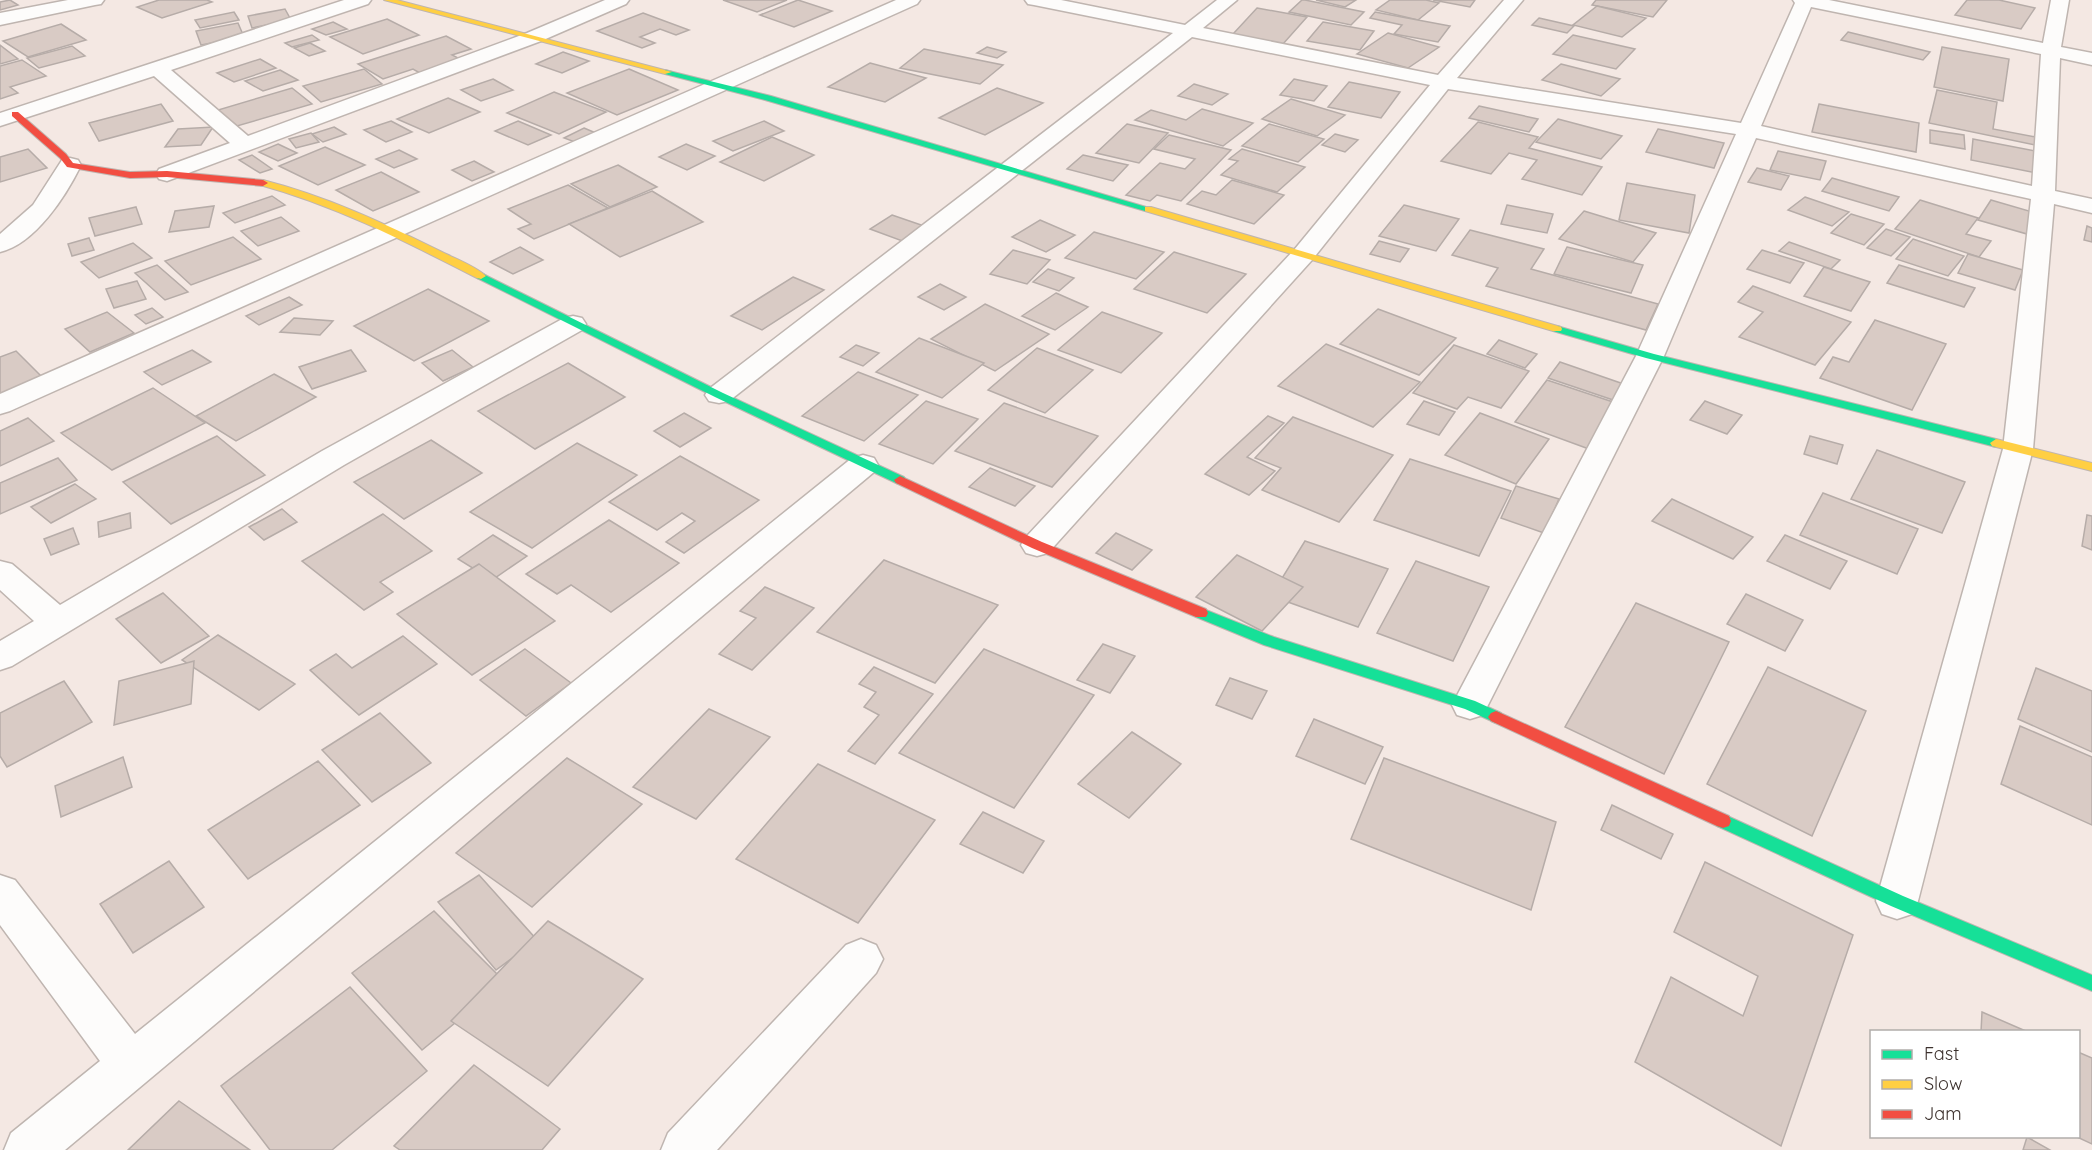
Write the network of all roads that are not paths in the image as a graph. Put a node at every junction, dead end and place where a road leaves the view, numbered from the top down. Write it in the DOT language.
graph roads {
  1 [pos="95,0"];
  2 [pos="362,0"];
  3 [pos="388,0"];
  4 [pos="620,0"];
  5 [pos="911,0"];
  6 [pos="1035,0"];
  7 [pos="1228,0"];
  8 [pos="1514,0"];
  9 [pos="1804,0"];
  10 [pos="2060,0"];
  11 [pos="0,19"];
  12 [pos="1187,32"];
  13 [pos="534,37"];
  14 [pos="2051,51"];
  15 [pos="2092,59"];
  16 [pos="157,68"];
  17 [pos="1443,81"];
  18 [pos="722,86"];
  19 [pos="7,117"];
  20 [pos="1748,130"];
  21 [pos="245,145"];
  22 [pos="70,165"];
  23 [pos="1011,170"];
  24 [pos="167,174"];
  25 [pos="2043,196"];
  26 [pos="2092,206"];
  27 [pos="389,230"];
  28 [pos="0,245"];
  29 [pos="1303,255"];
  30 [pos="573,324"];
  31 [pos="1650,356"];
  32 [pos="719,395"];
  33 [pos="0,405"];
  34 [pos="2018,449"];
  35 [pos="863,465"];
  36 [pos="2092,467"];
  37 [pos="1037,545"];
  38 [pos="0,573"];
  39 [pos="57,622"];
  40 [pos="0,657"];
  41 [pos="1470,705"];
  42 [pos="0,892"];
  43 [pos="1897,901"];
  44 [pos="861,959"];
  45 [pos="2092,983"];
  46 [pos="131,1065"];
  47 [pos="28,1150"];
  48 [pos="685,1150"];
  1 -- 11 [label="street"];
  2 -- 16 [label="street"];
  3 -- 13 [label="street"];
  4 -- 13 [label="street"];
  5 -- 18 [label="street"];
  6 -- 12 [label="street"];
  7 -- 12 [label="street"];
  8 -- 17 [label="street"];
  9 -- 14 [label="street"];
  9 -- 20 [label="street"];
  10 -- 14 [label="street"];
  12 -- 17 [label="street"];
  12 -- 23 [label="street"];
  13 -- 18 [label="street"];
  13 -- 21 [label="street"];
  14 -- 15 [label="street"];
  14 -- 25 [label="street"];
  16 -- 19 [label="street"];
  16 -- 21 [label="street"];
  17 -- 20 [label="street"];
  17 -- 29 [label="street"];
  18 -- 23 [label="street"];
  18 -- 27 [label="street"];
  19 -- 22 [label="street"];
  20 -- 25 [label="street"];
  20 -- 31 [label="street"];
  21 -- 24 [label="street"];
  22 -- 24 [label="street"];
  22 -- 28 [label="street"];
  23 -- 29 [label="street"];
  23 -- 32 [label="street"];
  24 -- 27 [label="street"];
  25 -- 26 [label="street"];
  25 -- 34 [label="street"];
  27 -- 30 [label="street"];
  27 -- 33 [label="street"];
  29 -- 31 [label="street"];
  29 -- 37 [label="street"];
  30 -- 32 [label="street"];
  30 -- 39 [label="street"];
  31 -- 34 [label="street"];
  31 -- 41 [label="street"];
  32 -- 35 [label="street"];
  34 -- 36 [label="street"];
  34 -- 43 [label="street"];
  35 -- 37 [label="street"];
  35 -- 46 [label="street"];
  37 -- 41 [label="street"];
  38 -- 39 [label="street"];
  39 -- 40 [label="street"];
  41 -- 43 [label="street"];
  42 -- 46 [label="street"];
  43 -- 45 [label="street"];
  44 -- 48 [label="street"];
  46 -- 47 [label="street"];
}
